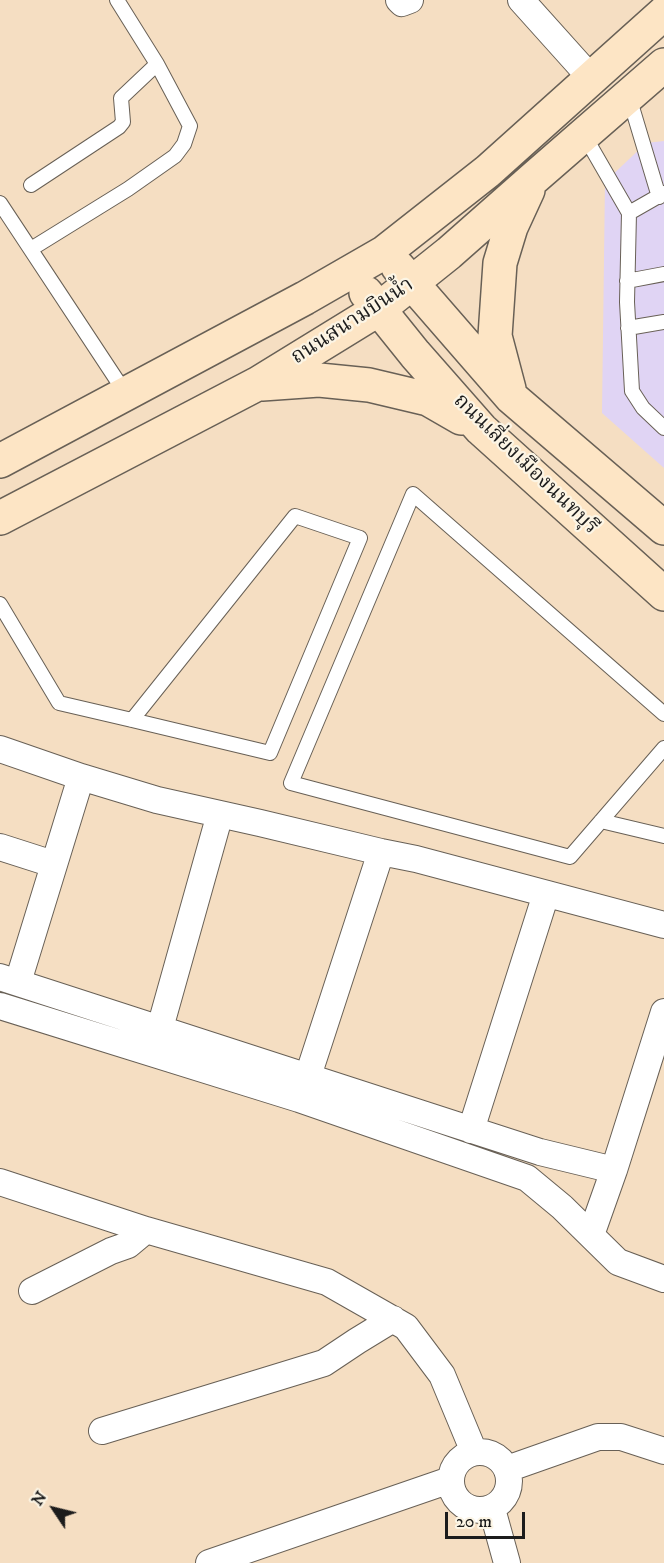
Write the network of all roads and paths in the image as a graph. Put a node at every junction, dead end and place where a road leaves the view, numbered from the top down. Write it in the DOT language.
graph roads {
  1 [pos="117,0"];
  2 [pos="399,0"];
  3 [pos="410,0"];
  4 [pos="520,0"];
  5 [pos="664,13"];
  6 [pos="157,64"];
  7 [pos="664,65"];
  8 [pos="591,78"];
  9 [pos="629,97"];
  10 [pos="584,135"];
  11 [pos="534,178"];
  12 [pos="31,185"];
  13 [pos="662,195"];
  14 [pos="0,203"];
  15 [pos="629,213"];
  16 [pos="30,249"];
  17 [pos="386,252"];
  18 [pos="350,273"];
  19 [pos="664,274"];
  20 [pos="627,281"];
  21 [pos="412,284"];
  22 [pos="379,309"];
  23 [pos="664,322"];
  24 [pos="628,328"];
  25 [pos="257,384"];
  26 [pos="126,394"];
  27 [pos="511,397"];
  28 [pos="664,428"];
  29 [pos="481,429"];
  30 [pos="0,461"];
  31 [pos="0,518"];
  32 [pos="664,528"];
  33 [pos="661,586"];
  34 [pos="0,604"];
  35 [pos="664,714"];
  36 [pos="132,720"];
  37 [pos="0,748"];
  38 [pos="664,748"];
  39 [pos="81,777"];
  40 [pos="220,814"];
  41 [pos="602,821"];
  42 [pos="664,836"];
  43 [pos="0,847"];
  44 [pos="381,852"];
  45 [pos="53,864"];
  46 [pos="546,894"];
  47 [pos="664,925"];
  48 [pos="9,980"];
  49 [pos="0,1005"];
  50 [pos="664,1012"];
  51 [pos="160,1028"];
  52 [pos="304,1088"];
  53 [pos="471,1130"];
  54 [pos="540,1152"];
  55 [pos="614,1170"];
  56 [pos="527,1178"];
  57 [pos="0,1182"];
  58 [pos="146,1230"];
  59 [pos="591,1235"];
  60 [pos="664,1279"];
  61 [pos="32,1291"];
  62 [pos="393,1320"];
  63 [pos="102,1431"];
  64 [pos="664,1451"];
  65 [pos="474,1452"];
  66 [pos="507,1469"];
  67 [pos="450,1480"];
  68 [pos="492,1509"];
  69 [pos="208,1563"];
  70 [pos="507,1563"];
  1 -- 6 [label="lane"];
  2 -- 3 [label="street"];
  4 -- 8 [label="street"];
  5 -- 8 [label="main road, ถนนสนามบินน้ำ"];
  6 -- 12 [label="lane"];
  6 -- 16 [label="lane"];
  7 -- 9 [label="main road, ถนนสนามบินน้ำ"];
  8 -- 17 [label="main road, ถนนสนามบินน้ำ"];
  9 -- 10 [label="main road, ถนนสนามบินน้ำ"];
  9 -- 13 [label="lane"];
  10 -- 11 [label="main road, ถนนสนามบินน้ำ"];
  10 -- 15 [label="lane"];
  11 -- 21 [label="main road, ถนนสนามบินน้ำ"];
  11 -- 27 [label="main road"];
  13 -- 15 [label="lane"];
  14 -- 16 [label="lane"];
  15 -- 20 [label="lane"];
  16 -- 26 [label="lane"];
  17 -- 18 [label="main road, ถนนสนามบินน้ำ"];
  17 -- 21 [label="main road, ถนนเลี่ยงเมืองนนทบุรี"];
  18 -- 22 [label="main road, ถนนเลี่ยงเมืองนนทบุรี"];
  18 -- 26 [label="main road, ถนนสนามบินน้ำ"];
  19 -- 20 [label="lane"];
  20 -- 24 [label="lane"];
  21 -- 22 [label="main road, ถนนสนามบินน้ำ"];
  21 -- 27 [label="main road, ถนนเลี่ยงเมืองนนทบุรี"];
  22 -- 25 [label="main road, ถนนสนามบินน้ำ"];
  22 -- 29 [label="main road, ถนนเลี่ยงเมืองนนทบุรี"];
  23 -- 24 [label="lane"];
  24 -- 28 [label="lane"];
  25 -- 29 [label="main road"];
  25 -- 31 [label="main road, ถนนสนามบินน้ำ"];
  26 -- 30 [label="main road, ถนนสนามบินน้ำ"];
  27 -- 32 [label="main road, ถนนเลี่ยงเมืองนนทบุรี"];
  29 -- 33 [label="main road, ถนนเลี่ยงเมืองนนทบุรี"];
  34 -- 36 [label="lane"];
  35 -- 41 [label="lane"];
  36 -- 36 [label="lane"];
  37 -- 39 [label="street"];
  38 -- 41 [label="lane"];
  39 -- 40 [label="street"];
  39 -- 45 [label="street"];
  40 -- 44 [label="street"];
  40 -- 51 [label="street"];
  41 -- 42 [label="lane"];
  43 -- 45 [label="street"];
  44 -- 46 [label="street"];
  44 -- 52 [label="street"];
  45 -- 48 [label="street"];
  46 -- 47 [label="street"];
  46 -- 53 [label="street"];
  48 -- 51 [label="street"];
  49 -- 52 [label="street"];
  50 -- 55 [label="street"];
  51 -- 52 [label="street"];
  52 -- 53 [label="street"];
  52 -- 56 [label="street"];
  53 -- 54 [label="street"];
  54 -- 55 [label="street"];
  54 -- 56 [label="street"];
  55 -- 59 [label="street"];
  56 -- 59 [label="street"];
  57 -- 58 [label="street"];
  58 -- 61 [label="street"];
  58 -- 62 [label="street"];
  59 -- 60 [label="street"];
  62 -- 63 [label="street"];
  62 -- 65 [label="street"];
  64 -- 66 [label="street"];
  65 -- 66 [label="street"];
  65 -- 67 [label="street"];
  66 -- 68 [label="street"];
  67 -- 68 [label="street"];
  67 -- 69 [label="street"];
  68 -- 70 [label="street"];
}
